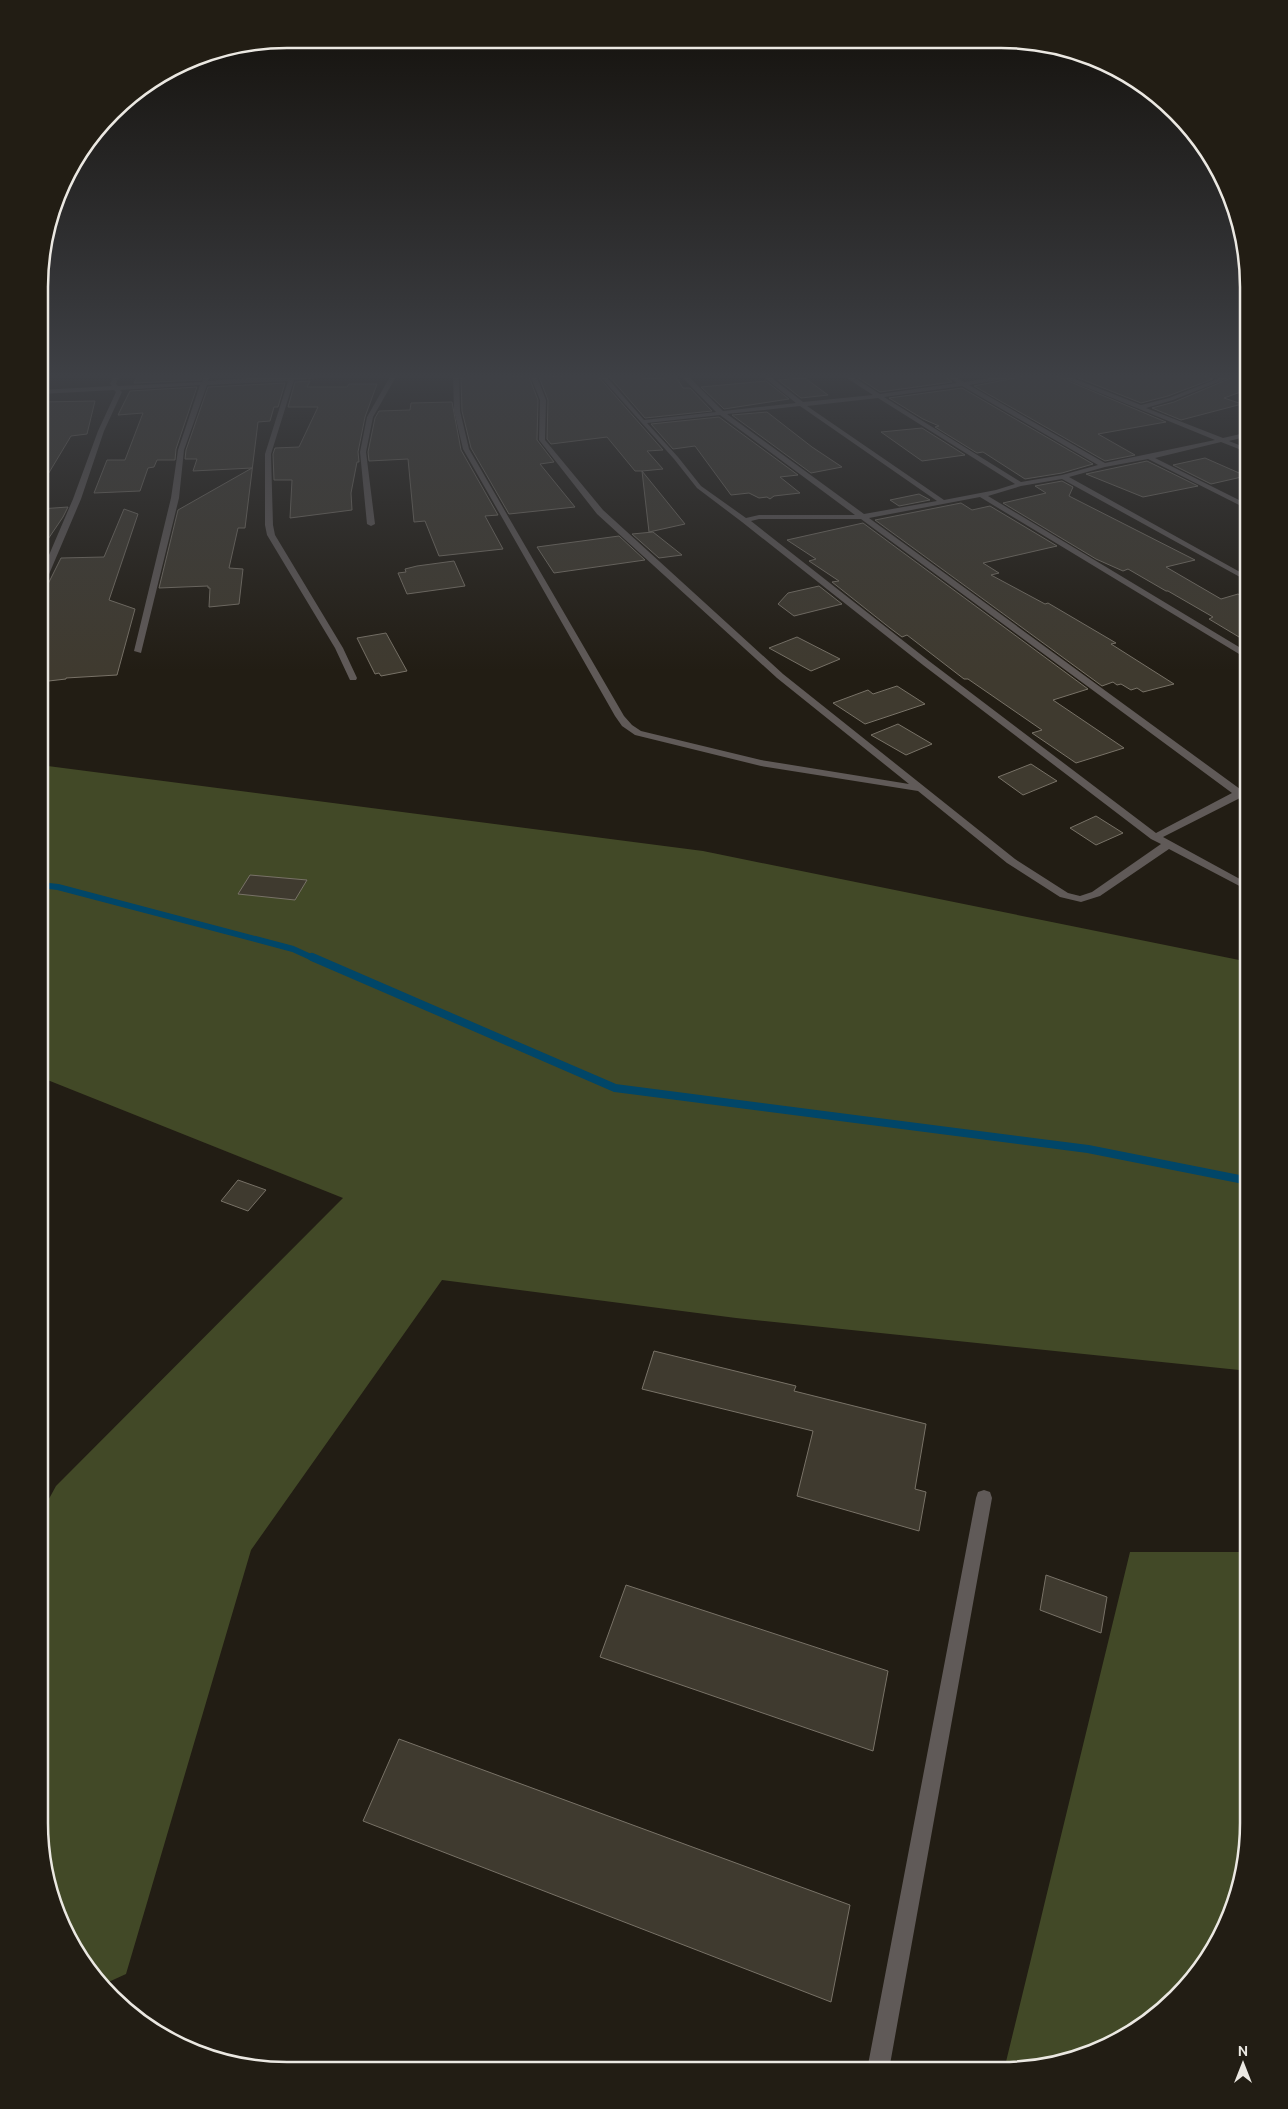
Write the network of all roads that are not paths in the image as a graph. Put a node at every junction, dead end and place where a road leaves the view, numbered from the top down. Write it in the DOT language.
graph roads {
  1 [pos="86,473"];
  2 [pos="178,473"];
  3 [pos="269,473"];
  4 [pos="365,473"];
  5 [pos="480,473"];
  6 [pos="569,473"];
  7 [pos="688,473"];
  8 [pos="803,473"];
  9 [pos="902,473"];
  10 [pos="1003,473"];
  11 [pos="1075,473"];
  12 [pos="1181,473"];
  13 [pos="1063,477"];
  14 [pos="1020,484"];
  15 [pos="981,495"];
  16 [pos="943,502"];
  17 [pos="1240,503"];
  18 [pos="862,517"];
  19 [pos="745,520"];
  20 [pos="371,524"];
  21 [pos="48,567"];
  22 [pos="1240,575"];
  23 [pos="138,650"];
  24 [pos="1240,652"];
  25 [pos="352,678"];
  26 [pos="1240,788"];
  27 [pos="923,789"];
  28 [pos="1240,793"];
  29 [pos="1155,837"];
  30 [pos="1167,845"];
  31 [pos="1240,883"];
  32 [pos="984,1498"];
  33 [pos="879,2062"];
  1 -- 21 [label="street"];
  2 -- 23 [label="street"];
  3 -- 25 [label="street"];
  4 -- 20 [label="street"];
  5 -- 27 [label="street"];
  6 -- 27 [label="street"];
  7 -- 19 [label="street"];
  8 -- 18 [label="street"];
  9 -- 16 [label="street"];
  10 -- 14 [label="street"];
  11 -- 13 [label="street"];
  12 -- 17 [label="street"];
  13 -- 14 [label="street"];
  13 -- 22 [label="street"];
  14 -- 15 [label="street"];
  15 -- 16 [label="street"];
  15 -- 24 [label="street"];
  16 -- 18 [label="street"];
  18 -- 19 [label="street"];
  18 -- 26 [label="street"];
  19 -- 29 [label="street"];
  27 -- 30 [label="street"];
  28 -- 29 [label="street"];
  29 -- 30 [label="street"];
  30 -- 31 [label="street"];
  32 -- 33 [label="street"];
}
